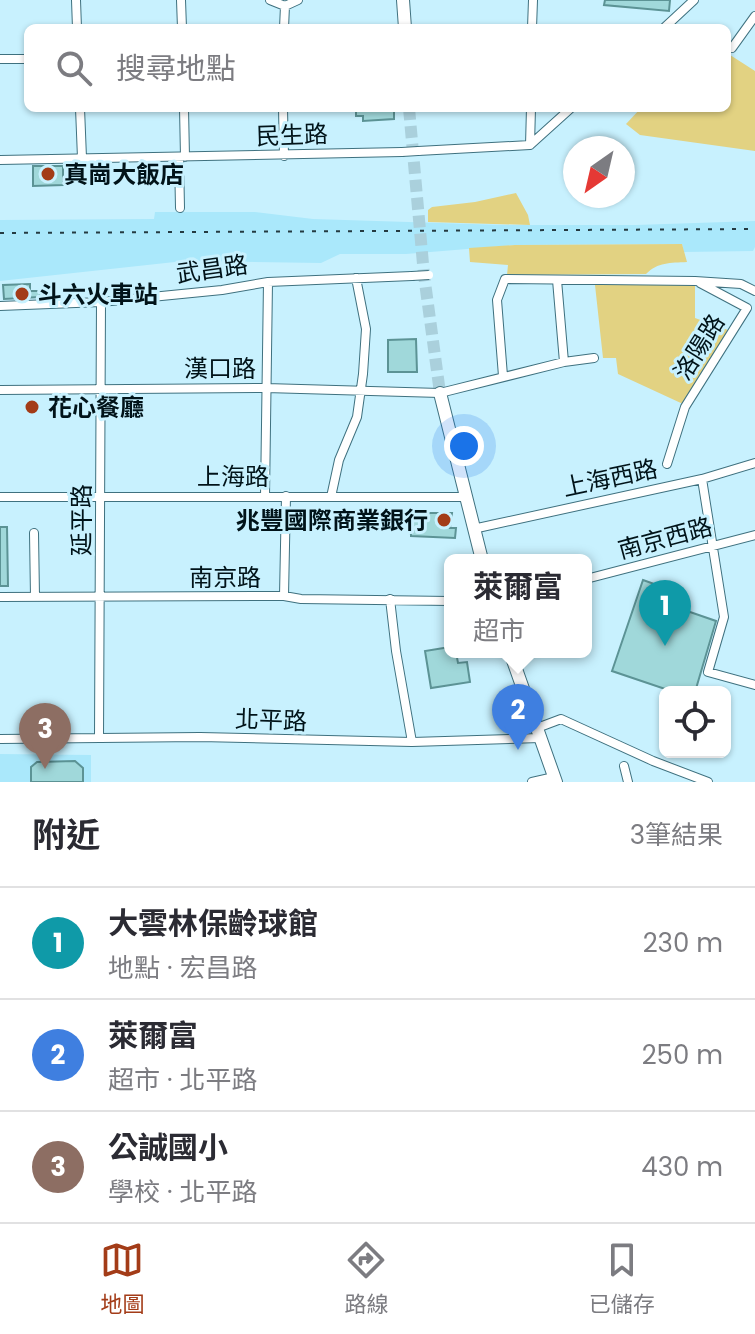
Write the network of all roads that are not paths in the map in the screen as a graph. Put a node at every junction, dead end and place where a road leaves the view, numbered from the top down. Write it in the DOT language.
graph roads {
  1 [pos="76,0"];
  2 [pos="181,0"];
  3 [pos="270,0"];
  4 [pos="298,0"];
  5 [pos="403,0"];
  6 [pos="533,0"];
  7 [pos="694,0"];
  8 [pos="285,6"];
  9 [pos="755,16"];
  10 [pos="77,24"];
  11 [pos="182,24"];
  12 [pos="284,24"];
  13 [pos="405,24"];
  14 [pos="532,24"];
  15 [pos="668,24"];
  16 [pos="752,26"];
  17 [pos="732,48"];
  18 [pos="0,59"];
  19 [pos="24,59"];
  20 [pos="80,112"];
  21 [pos="184,112"];
  22 [pos="283,112"];
  23 [pos="531,112"];
  24 [pos="567,112"];
  25 [pos="530,145"];
  26 [pos="284,156"];
  27 [pos="182,157"];
  28 [pos="82,158"];
  29 [pos="0,160"];
  30 [pos="180,208"];
  31 [pos="429,275"];
  32 [pos="356,278"];
  33 [pos="557,280"];
  34 [pos="695,281"];
  35 [pos="268,282"];
  36 [pos="755,291"];
  37 [pos="101,302"];
  38 [pos="0,306"];
  39 [pos="594,358"];
  40 [pos="564,362"];
  41 [pos="503,376"];
  42 [pos="266,388"];
  43 [pos="100,389"];
  44 [pos="0,390"];
  45 [pos="360,391"];
  46 [pos="440,393"];
  47 [pos="755,463"];
  48 [pos="667,464"];
  49 [pos="702,479"];
  50 [pos="101,496"];
  51 [pos="265,496"];
  52 [pos="286,496"];
  53 [pos="0,497"];
  54 [pos="331,497"];
  55 [pos="465,497"];
  56 [pos="473,529"];
  57 [pos="34,533"];
  58 [pos="755,535"];
  59 [pos="714,546"];
  60 [pos="480,554"];
  61 [pos="592,577"];
  62 [pos="284,596"];
  63 [pos="0,597"];
  64 [pos="35,597"];
  65 [pos="101,598"];
  66 [pos="390,599"];
  67 [pos="444,601"];
  68 [pos="512,658"];
  69 [pos="755,685"];
  70 [pos="539,733"];
  71 [pos="99,738"];
  72 [pos="0,739"];
  73 [pos="412,742"];
  74 [pos="624,766"];
  75 [pos="555,780"];
  76 [pos="532,782"];
  77 [pos="628,782"];
  78 [pos="708,782"];
  1 -- 10 [label="street"];
  2 -- 11 [label="street"];
  3 -- 8 [label="street"];
  4 -- 8 [label="street"];
  5 -- 13 [label="main road"];
  6 -- 14 [label="street"];
  7 -- 15 [label="street"];
  8 -- 12 [label="street"];
  9 -- 16 [label="street"];
  16 -- 17 [label="street"];
  18 -- 19 [label="street"];
  20 -- 28 [label="street"];
  21 -- 27 [label="street"];
  22 -- 26 [label="street"];
  23 -- 25 [label="street"];
  24 -- 25 [label="street"];
  25 -- 26 [label="street, 民生路, bridge"];
  26 -- 27 [label="street, 民生路"];
  27 -- 28 [label="street, 民生路"];
  27 -- 30 [label="street"];
  28 -- 29 [label="street, 民生路"];
  31 -- 32 [label="street, 武昌路, bridge"];
  32 -- 35 [label="street, 武昌路"];
  32 -- 45 [label="street"];
  33 -- 34 [label="street, 洛陽路"];
  33 -- 40 [label="street"];
  33 -- 41 [label="street, 洛陽路"];
  34 -- 36 [label="street, 洛陽路"];
  34 -- 48 [label="street, 洛陽路"];
  35 -- 37 [label="street, 武昌路"];
  35 -- 42 [label="street"];
  37 -- 38 [label="street, 武昌路"];
  37 -- 43 [label="street, 延平路"];
  39 -- 40 [label="street"];
  40 -- 41 [label="street"];
  41 -- 46 [label="street"];
  42 -- 43 [label="street, 漢口路"];
  42 -- 45 [label="street, 漢口路"];
  42 -- 51 [label="street"];
  43 -- 44 [label="street, 漢口路"];
  43 -- 50 [label="street, 延平路"];
  45 -- 46 [label="street, 漢口路"];
  45 -- 54 [label="street"];
  46 -- 55 [label="main road"];
  47 -- 49 [label="street, 上海西路"];
  49 -- 56 [label="street, 上海西路"];
  49 -- 59 [label="street"];
  50 -- 51 [label="street, 上海路"];
  50 -- 53 [label="street, 上海路"];
  50 -- 65 [label="street, 延平路"];
  51 -- 52 [label="street, 上海路"];
  52 -- 54 [label="street, 上海路"];
  52 -- 62 [label="street"];
  54 -- 55 [label="street, 上海路"];
  55 -- 56 [label="main road"];
  56 -- 60 [label="main road"];
  57 -- 64 [label="street"];
  58 -- 59 [label="street, 南京西路"];
  59 -- 61 [label="street, 南京西路"];
  59 -- 69 [label="street"];
  62 -- 65 [label="street, 南京路"];
  62 -- 66 [label="street, 南京路"];
  63 -- 64 [label="street, 南京路"];
  64 -- 65 [label="street, 南京路"];
  65 -- 71 [label="street, 延平路"];
  66 -- 67 [label="street, 南京路"];
  66 -- 73 [label="street"];
  68 -- 70 [label="main road"];
  70 -- 73 [label="street, 北平路"];
  70 -- 75 [label="main road"];
  70 -- 78 [label="street, 北平路"];
  71 -- 72 [label="street, 北平路"];
  71 -- 73 [label="street, 北平路"];
  74 -- 77 [label="street"];
  75 -- 76 [label="street"];
}
